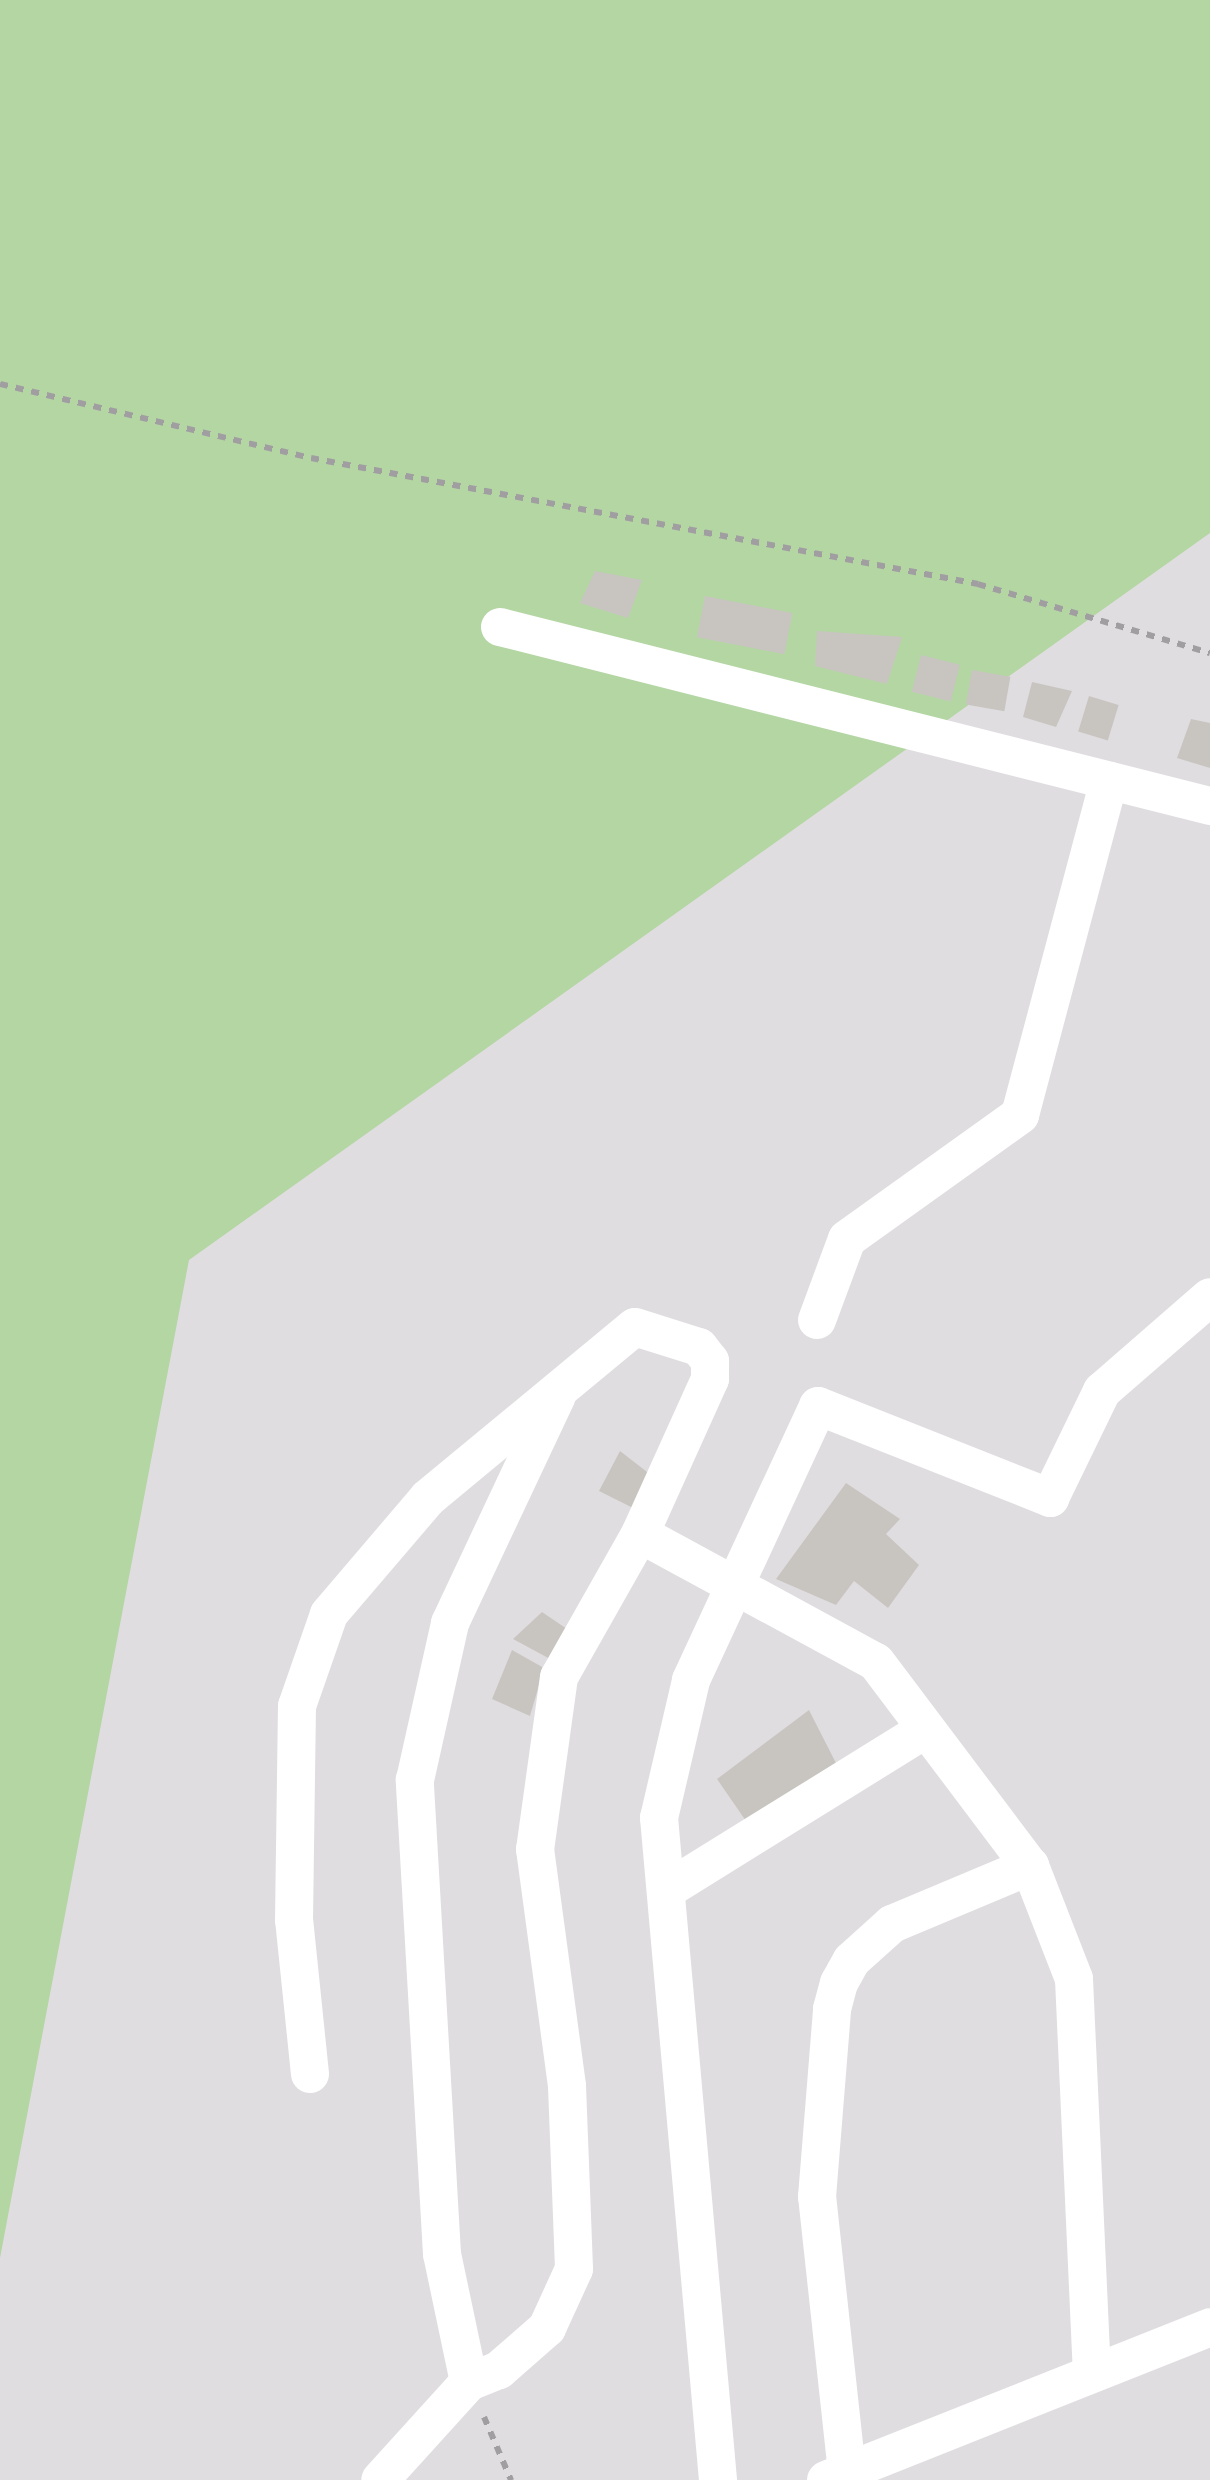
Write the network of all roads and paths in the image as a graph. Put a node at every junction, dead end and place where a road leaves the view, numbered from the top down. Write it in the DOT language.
graph roads {
  1 [pos="0,384"];
  2 [pos="500,627"];
  3 [pos="1210,653"];
  4 [pos="1109,781"];
  5 [pos="1210,806"];
  6 [pos="1210,1297"];
  7 [pos="817,1320"];
  8 [pos="563,1384"];
  9 [pos="640,1534"];
  10 [pos="736,1583"];
  11 [pos="924,1730"];
  12 [pos="1030,1866"];
  13 [pos="668,1889"];
  14 [pos="310,2074"];
  15 [pos="1210,2327"];
  16 [pos="1092,2374"];
  17 [pos="469,2382"];
  18 [pos="837,2476"];
  19 [pos="380,2480"];
  20 [pos="511,2480"];
  21 [pos="718,2480"];
  1 -- 3 [label="path"];
  2 -- 4 [label="street"];
  4 -- 5 [label="street"];
  4 -- 7 [label="street"];
  6 -- 10 [label="street"];
  8 -- 9 [label="street"];
  8 -- 14 [label="street"];
  8 -- 17 [label="street"];
  9 -- 10 [label="street"];
  9 -- 17 [label="street"];
  10 -- 11 [label="street"];
  10 -- 13 [label="street"];
  11 -- 12 [label="street"];
  11 -- 13 [label="street"];
  12 -- 16 [label="street"];
  12 -- 18 [label="street"];
  13 -- 21 [label="street"];
  15 -- 16 [label="street"];
  16 -- 18 [label="street"];
  17 -- 19 [label="street"];
  17 -- 20 [label="path"];
}
